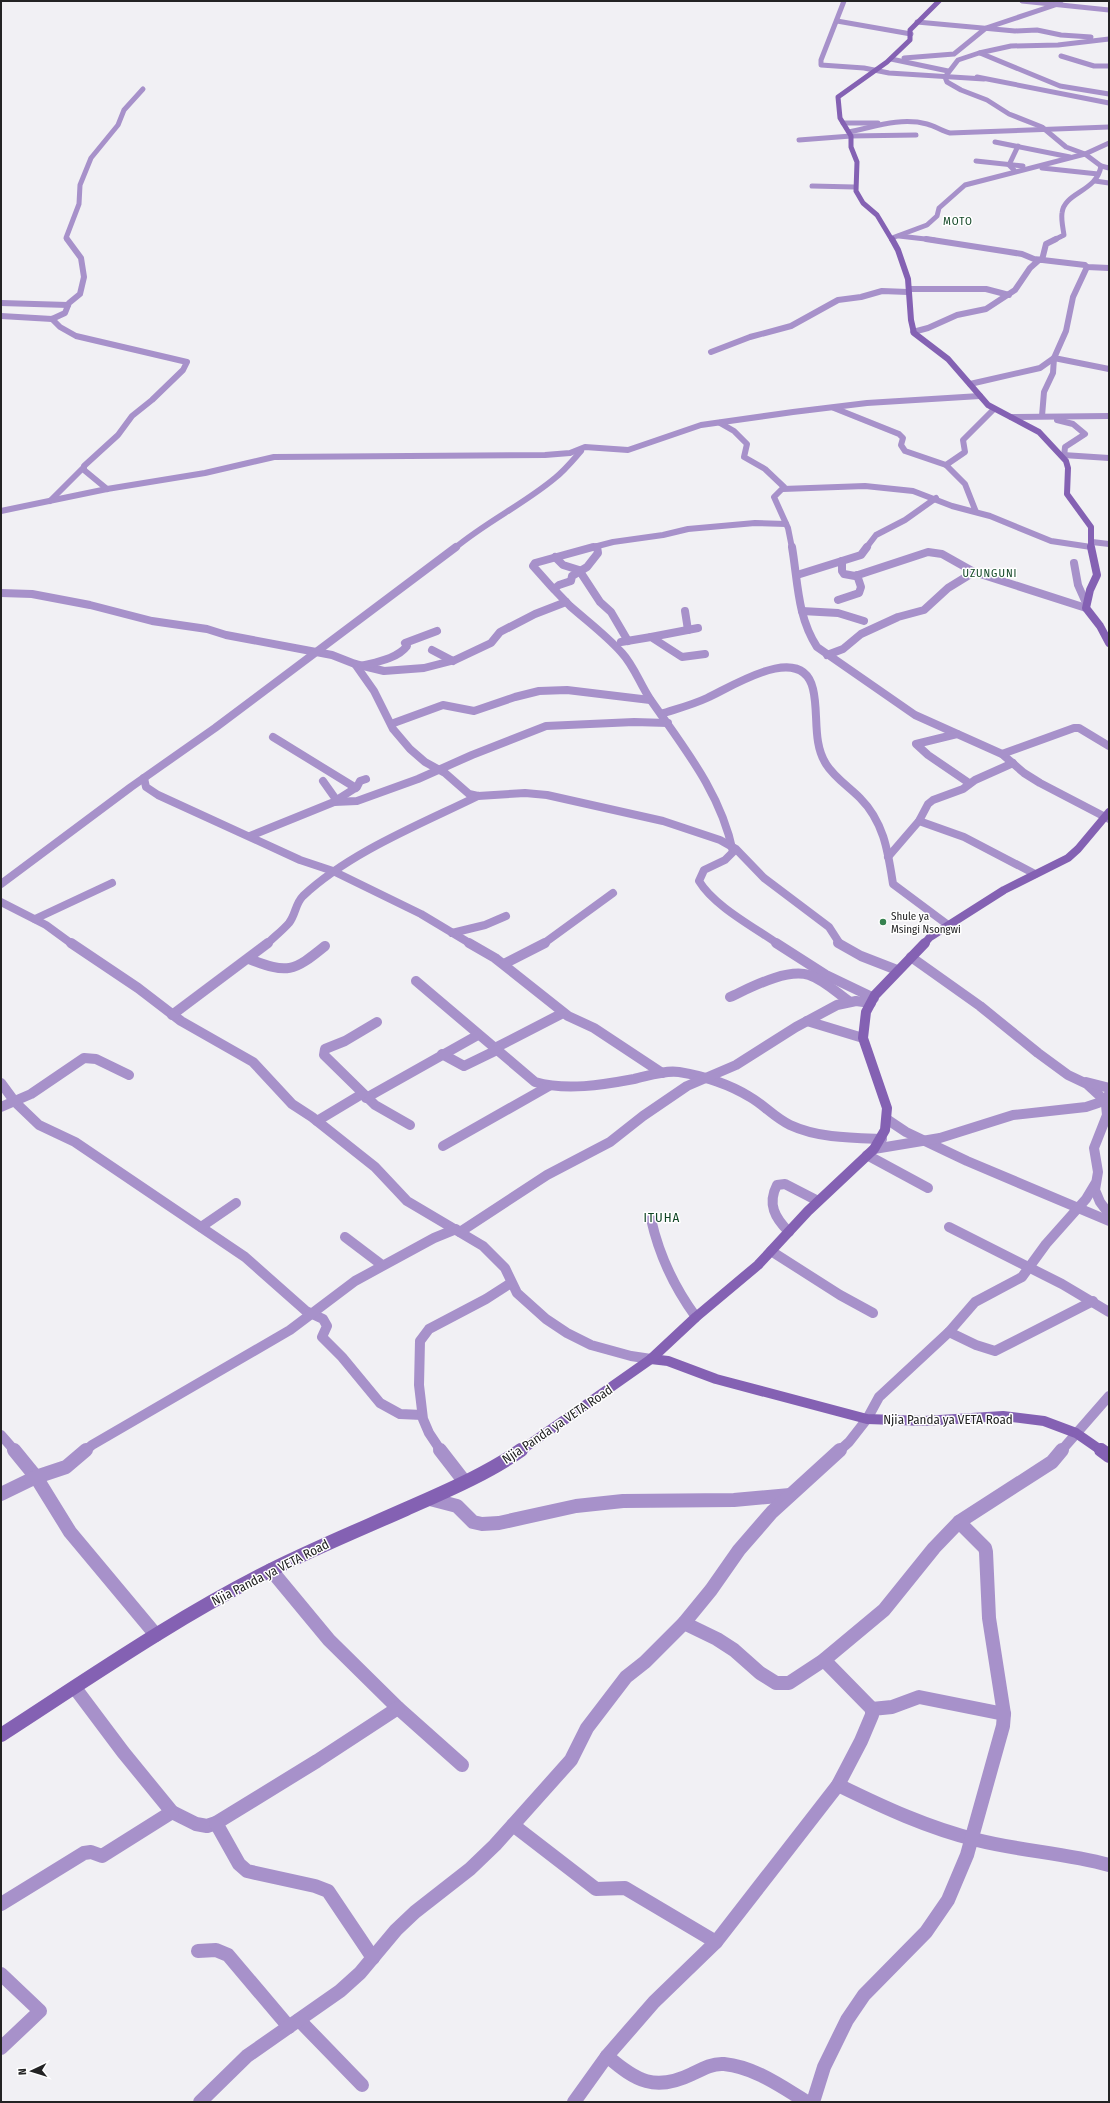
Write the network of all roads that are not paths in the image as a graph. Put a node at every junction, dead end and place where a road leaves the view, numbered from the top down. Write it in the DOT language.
graph roads {
  1 [pos="844,1"];
  2 [pos="939,1"];
  3 [pos="1022,1"];
  4 [pos="1061,1"];
  5 [pos="1055,5"];
  6 [pos="1109,10"];
  7 [pos="837,21"];
  8 [pos="917,22"];
  9 [pos="986,28"];
  10 [pos="911,34"];
  11 [pos="1109,38"];
  12 [pos="979,53"];
  13 [pos="1060,56"];
  14 [pos="893,59"];
  15 [pos="1109,66"];
  16 [pos="874,71"];
  17 [pos="950,72"];
  18 [pos="945,77"];
  19 [pos="984,79"];
  20 [pos="142,89"];
  21 [pos="1109,94"];
  22 [pos="1109,103"];
  23 [pos="858,120"];
  24 [pos="843,123"];
  25 [pos="882,124"];
  26 [pos="1109,127"];
  27 [pos="867,129"];
  28 [pos="1046,129"];
  29 [pos="850,134"];
  30 [pos="916,135"];
  31 [pos="799,140"];
  32 [pos="995,142"];
  33 [pos="1109,143"];
  34 [pos="1018,146"];
  35 [pos="1085,154"];
  36 [pos="1072,158"];
  37 [pos="976,161"];
  38 [pos="1009,165"];
  39 [pos="1101,166"];
  40 [pos="1035,167"];
  41 [pos="1109,167"];
  42 [pos="1015,171"];
  43 [pos="1098,174"];
  44 [pos="1095,181"];
  45 [pos="1109,183"];
  46 [pos="812,186"];
  47 [pos="854,187"];
  48 [pos="899,236"];
  49 [pos="892,238"];
  50 [pos="1040,260"];
  51 [pos="1087,267"];
  52 [pos="1109,268"];
  53 [pos="909,291"];
  54 [pos="1009,295"];
  55 [pos="1,302"];
  56 [pos="68,305"];
  57 [pos="1,316"];
  58 [pos="52,319"];
  59 [pos="914,332"];
  60 [pos="710,352"];
  61 [pos="1054,358"];
  62 [pos="1109,369"];
  63 [pos="970,384"];
  64 [pos="980,396"];
  65 [pos="834,408"];
  66 [pos="994,409"];
  67 [pos="1042,416"];
  68 [pos="1052,416"];
  69 [pos="1109,416"];
  70 [pos="1011,417"];
  71 [pos="720,423"];
  72 [pos="585,447"];
  73 [pos="1064,456"];
  74 [pos="1109,458"];
  75 [pos="946,465"];
  76 [pos="83,468"];
  77 [pos="107,489"];
  78 [pos="783,489"];
  79 [pos="936,498"];
  80 [pos="50,501"];
  81 [pos="1,510"];
  82 [pos="976,512"];
  83 [pos="786,524"];
  84 [pos="1092,544"];
  85 [pos="1109,544"];
  86 [pos="597,547"];
  87 [pos="555,557"];
  88 [pos="842,561"];
  89 [pos="1074,563"];
  90 [pos="581,572"];
  91 [pos="974,572"];
  92 [pos="797,575"];
  93 [pos="856,575"];
  94 [pos="554,589"];
  95 [pos="1,593"];
  96 [pos="838,600"];
  97 [pos="566,602"];
  98 [pos="1086,605"];
  99 [pos="685,611"];
  100 [pos="802,611"];
  101 [pos="864,621"];
  102 [pos="698,628"];
  103 [pos="688,630"];
  104 [pos="437,632"];
  105 [pos="651,637"];
  106 [pos="628,641"];
  107 [pos="1109,643"];
  108 [pos="614,644"];
  109 [pos="432,650"];
  110 [pos="315,652"];
  111 [pos="705,654"];
  112 [pos="827,655"];
  113 [pos="453,661"];
  114 [pos="358,665"];
  115 [pos="650,700"];
  116 [pos="661,714"];
  117 [pos="668,723"];
  118 [pos="391,724"];
  119 [pos="957,734"];
  120 [pos="273,737"];
  121 [pos="1109,746"];
  122 [pos="1002,754"];
  123 [pos="1013,763"];
  124 [pos="440,769"];
  125 [pos="144,778"];
  126 [pos="366,779"];
  127 [pos="322,781"];
  128 [pos="969,783"];
  129 [pos="356,788"];
  130 [pos="478,796"];
  131 [pos="334,802"];
  132 [pos="1108,816"];
  133 [pos="919,820"];
  134 [pos="250,836"];
  135 [pos="733,847"];
  136 [pos="888,857"];
  137 [pos="333,871"];
  138 [pos="1035,874"];
  139 [pos="112,883"];
  140 [pos="1,884"];
  141 [pos="613,893"];
  142 [pos="1,902"];
  143 [pos="506,916"];
  144 [pos="35,919"];
  145 [pos="948,925"];
  146 [pos="452,933"];
  147 [pos="325,946"];
  148 [pos="911,957"];
  149 [pos="249,959"];
  150 [pos="504,964"];
  151 [pos="898,970"];
  152 [pos="416,981"];
  153 [pos="730,997"];
  154 [pos="872,1000"];
  155 [pos="850,1002"];
  156 [pos="563,1013"];
  157 [pos="172,1015"];
  158 [pos="807,1021"];
  159 [pos="377,1022"];
  160 [pos="478,1035"];
  161 [pos="864,1038"];
  162 [pos="496,1049"];
  163 [pos="442,1054"];
  164 [pos="662,1073"];
  165 [pos="129,1075"];
  166 [pos="704,1077"];
  167 [pos="1080,1080"];
  168 [pos="1,1083"];
  169 [pos="549,1086"];
  170 [pos="1109,1088"];
  171 [pos="364,1096"];
  172 [pos="1106,1098"];
  173 [pos="15,1102"];
  174 [pos="1,1107"];
  175 [pos="888,1120"];
  176 [pos="317,1121"];
  177 [pos="410,1125"];
  178 [pos="882,1139"];
  179 [pos="924,1142"];
  180 [pos="444,1146"];
  181 [pos="870,1152"];
  182 [pos="1095,1184"];
  183 [pos="928,1188"];
  184 [pos="818,1201"];
  185 [pos="236,1203"];
  186 [pos="1078,1208"];
  187 [pos="1109,1214"];
  188 [pos="651,1218"];
  189 [pos="1109,1221"];
  190 [pos="201,1227"];
  191 [pos="950,1227"];
  192 [pos="458,1231"];
  193 [pos="789,1232"];
  194 [pos="345,1237"];
  195 [pos="771,1251"];
  196 [pos="382,1265"];
  197 [pos="1030,1267"];
  198 [pos="511,1283"];
  199 [pos="1093,1301"];
  200 [pos="1109,1312"];
  201 [pos="873,1313"];
  202 [pos="313,1315"];
  203 [pos="696,1317"];
  204 [pos="949,1332"];
  205 [pos="652,1359"];
  206 [pos="1109,1396"];
  207 [pos="422,1415"];
  208 [pos="867,1419"];
  209 [pos="1076,1433"];
  210 [pos="1,1435"];
  211 [pos="1109,1456"];
  212 [pos="36,1477"];
  213 [pos="464,1481"];
  214 [pos="1,1494"];
  215 [pos="790,1495"];
  216 [pos="430,1499"];
  217 [pos="959,1522"];
  218 [pos="271,1570"];
  219 [pos="684,1623"];
  220 [pos="156,1635"];
  221 [pos="824,1660"];
  222 [pos="74,1688"];
  223 [pos="398,1708"];
  224 [pos="872,1709"];
  225 [pos="1004,1714"];
  226 [pos="1,1734"];
  227 [pos="462,1765"];
  228 [pos="838,1785"];
  229 [pos="172,1812"];
  230 [pos="216,1823"];
  231 [pos="513,1825"];
  232 [pos="972,1838"];
  233 [pos="1109,1865"];
  234 [pos="1,1904"];
  235 [pos="716,1942"];
  236 [pos="198,1950"];
  237 [pos="373,1958"];
  238 [pos="1,1974"];
  239 [pos="294,2024"];
  240 [pos="1,2048"];
  241 [pos="607,2056"];
  242 [pos="362,2085"];
  243 [pos="201,2102"];
  244 [pos="574,2102"];
  245 [pos="807,2102"];
  246 [pos="813,2102"];
  1 -- 7 [label="street"];
  2 -- 8 [label="street"];
  3 -- 5 [label="street"];
  4 -- 5 [label="street"];
  5 -- 6 [label="street"];
  5 -- 9 [label="street"];
  7 -- 10 [label="street"];
  7 -- 16 [label="street"];
  8 -- 9 [label="street"];
  8 -- 10 [label="street"];
  9 -- 11 [label="street"];
  9 -- 14 [label="street"];
  10 -- 14 [label="street"];
  11 -- 12 [label="street"];
  12 -- 17 [label="street"];
  12 -- 21 [label="street"];
  13 -- 15 [label="street"];
  14 -- 16 [label="street"];
  14 -- 17 [label="street"];
  16 -- 18 [label="street"];
  16 -- 24 [label="street"];
  17 -- 18 [label="street"];
  17 -- 19 [label="street"];
  18 -- 19 [label="street"];
  18 -- 28 [label="street"];
  19 -- 22 [label="street"];
  20 -- 56 [label="street"];
  23 -- 24 [label="street"];
  23 -- 25 [label="street"];
  23 -- 27 [label="street"];
  24 -- 29 [label="street"];
  25 -- 27 [label="street"];
  25 -- 28 [label="street"];
  26 -- 28 [label="street"];
  27 -- 29 [label="street"];
  28 -- 35 [label="street"];
  29 -- 30 [label="street"];
  29 -- 31 [label="street"];
  29 -- 47 [label="street"];
  32 -- 34 [label="street"];
  33 -- 35 [label="street"];
  34 -- 36 [label="street"];
  34 -- 38 [label="street"];
  35 -- 36 [label="street"];
  35 -- 39 [label="street"];
  36 -- 40 [label="street"];
  37 -- 38 [label="street"];
  38 -- 40 [label="street"];
  38 -- 42 [label="street"];
  39 -- 41 [label="street"];
  39 -- 43 [label="street"];
  40 -- 42 [label="street"];
  40 -- 43 [label="street"];
  42 -- 48 [label="street"];
  43 -- 44 [label="street"];
  44 -- 45 [label="street"];
  44 -- 50 [label="street"];
  46 -- 47 [label="street"];
  47 -- 49 [label="street"];
  48 -- 49 [label="street"];
  48 -- 50 [label="street"];
  49 -- 53 [label="street"];
  50 -- 51 [label="street"];
  50 -- 54 [label="street"];
  51 -- 52 [label="street"];
  51 -- 61 [label="street"];
  53 -- 54 [label="street"];
  53 -- 59 [label="street"];
  53 -- 60 [label="street"];
  54 -- 59 [label="street"];
  55 -- 56 [label="street"];
  56 -- 58 [label="street"];
  57 -- 58 [label="street"];
  58 -- 76 [label="street"];
  59 -- 63 [label="street"];
  61 -- 62 [label="street"];
  61 -- 63 [label="street"];
  61 -- 67 [label="street"];
  63 -- 64 [label="street"];
  64 -- 65 [label="street"];
  64 -- 66 [label="street"];
  65 -- 71 [label="street"];
  65 -- 75 [label="street"];
  66 -- 70 [label="street"];
  66 -- 75 [label="street"];
  67 -- 68 [label="street"];
  67 -- 70 [label="street"];
  68 -- 69 [label="street"];
  68 -- 73 [label="street"];
  70 -- 73 [label="street"];
  71 -- 72 [label="street"];
  71 -- 78 [label="street"];
  72 -- 77 [label="street"];
  72 -- 110 [label="street"];
  73 -- 74 [label="street"];
  73 -- 84 [label="street"];
  75 -- 82 [label="street"];
  76 -- 77 [label="street"];
  76 -- 80 [label="street"];
  77 -- 80 [label="street"];
  78 -- 79 [label="street"];
  78 -- 83 [label="street"];
  79 -- 82 [label="street"];
  79 -- 88 [label="street"];
  80 -- 81 [label="street"];
  82 -- 84 [label="street"];
  83 -- 86 [label="street"];
  83 -- 92 [label="street"];
  84 -- 85 [label="street"];
  84 -- 98 [label="street"];
  86 -- 87 [label="street"];
  86 -- 90 [label="street"];
  87 -- 90 [label="street"];
  87 -- 94 [label="street"];
  88 -- 92 [label="street"];
  88 -- 93 [label="street"];
  89 -- 98 [label="street"];
  90 -- 94 [label="street"];
  90 -- 106 [label="street"];
  91 -- 93 [label="street"];
  91 -- 98 [label="street"];
  91 -- 112 [label="street"];
  92 -- 100 [label="street"];
  93 -- 96 [label="street"];
  94 -- 97 [label="street"];
  95 -- 110 [label="street"];
  97 -- 108 [label="street"];
  97 -- 113 [label="street"];
  98 -- 107 [label="street"];
  99 -- 103 [label="street"];
  100 -- 101 [label="street"];
  100 -- 112 [label="street"];
  102 -- 103 [label="street"];
  103 -- 105 [label="street"];
  104 -- 114 [label="street"];
  105 -- 106 [label="street"];
  105 -- 111 [label="street"];
  106 -- 108 [label="street"];
  108 -- 115 [label="street"];
  109 -- 113 [label="street"];
  110 -- 114 [label="street"];
  110 -- 125 [label="street"];
  112 -- 119 [label="street"];
  113 -- 114 [label="street"];
  114 -- 118 [label="street"];
  115 -- 116 [label="street"];
  115 -- 118 [label="street"];
  116 -- 117 [label="street"];
  116 -- 136 [label="street"];
  117 -- 124 [label="street"];
  117 -- 135 [label="street"];
  118 -- 124 [label="street"];
  119 -- 122 [label="street"];
  119 -- 128 [label="street"];
  120 -- 129 [label="street"];
  121 -- 122 [label="street"];
  122 -- 123 [label="street"];
  123 -- 128 [label="street"];
  123 -- 132 [label="street"];
  124 -- 130 [label="street"];
  124 -- 131 [label="street"];
  125 -- 134 [label="street"];
  125 -- 140 [label="street"];
  126 -- 129 [label="street"];
  127 -- 131 [label="street"];
  128 -- 133 [label="street"];
  129 -- 131 [label="street"];
  130 -- 135 [label="street"];
  130 -- 137 [label="street"];
  131 -- 134 [label="street"];
  132 -- 138 [label="street"];
  133 -- 136 [label="street"];
  133 -- 138 [label="street"];
  134 -- 137 [label="street"];
  135 -- 151 [label="street"];
  135 -- 154 [label="street"];
  136 -- 145 [label="street"];
  137 -- 146 [label="street"];
  137 -- 149 [label="street"];
  138 -- 145 [label="street"];
  139 -- 144 [label="street"];
  141 -- 150 [label="street"];
  142 -- 144 [label="street"];
  143 -- 146 [label="street"];
  144 -- 157 [label="street"];
  145 -- 148 [label="street"];
  146 -- 150 [label="street"];
  147 -- 149 [label="street"];
  148 -- 151 [label="street"];
  148 -- 167 [label="street"];
  149 -- 157 [label="street"];
  150 -- 156 [label="street"];
  151 -- 154 [label="street"];
  152 -- 160 [label="street"];
  153 -- 155 [label="street"];
  154 -- 155 [label="street"];
  154 -- 161 [label="street"];
  155 -- 158 [label="street"];
  156 -- 162 [label="street"];
  156 -- 164 [label="street"];
  157 -- 176 [label="street"];
  158 -- 161 [label="street"];
  158 -- 166 [label="street"];
  159 -- 171 [label="street"];
  160 -- 162 [label="street"];
  160 -- 163 [label="street"];
  161 -- 175 [label="street"];
  162 -- 163 [label="street"];
  162 -- 169 [label="street"];
  163 -- 171 [label="street"];
  164 -- 166 [label="street"];
  164 -- 169 [label="street"];
  165 -- 173 [label="street"];
  166 -- 178 [label="street"];
  166 -- 192 [label="street"];
  167 -- 170 [label="street"];
  167 -- 172 [label="street"];
  168 -- 173 [label="street"];
  169 -- 180 [label="street"];
  171 -- 176 [label="street"];
  171 -- 177 [label="street"];
  172 -- 179 [label="street"];
  172 -- 182 [label="street"];
  173 -- 174 [label="street"];
  173 -- 190 [label="street"];
  175 -- 178 [label="street"];
  175 -- 179 [label="street"];
  176 -- 192 [label="street"];
  178 -- 181 [label="street"];
  179 -- 181 [label="street"];
  179 -- 186 [label="street"];
  181 -- 183 [label="street"];
  181 -- 184 [label="street"];
  182 -- 186 [label="street"];
  182 -- 187 [label="street"];
  184 -- 193 [label="street"];
  184 -- 193 [label="street"];
  185 -- 190 [label="street"];
  186 -- 189 [label="street"];
  186 -- 197 [label="street"];
  188 -- 203 [label="street"];
  190 -- 202 [label="street"];
  191 -- 197 [label="street"];
  192 -- 196 [label="street"];
  192 -- 198 [label="street"];
  193 -- 195 [label="street"];
  194 -- 196 [label="street"];
  195 -- 201 [label="street"];
  195 -- 203 [label="street"];
  196 -- 202 [label="street"];
  197 -- 199 [label="street"];
  197 -- 204 [label="street"];
  198 -- 205 [label="street"];
  198 -- 207 [label="street"];
  199 -- 200 [label="street"];
  199 -- 204 [label="street"];
  202 -- 207 [label="street"];
  202 -- 212 [label="street"];
  203 -- 205 [label="street"];
  204 -- 208 [label="street"];
  205 -- 208 [label="street, Njia Panda ya VETA Road"];
  205 -- 213 [label="street, Njia Panda ya VETA Road"];
  206 -- 209 [label="street"];
  207 -- 213 [label="street"];
  208 -- 209 [label="street, Njia Panda ya VETA Road"];
  208 -- 215 [label="street"];
  209 -- 211 [label="street, Njia Panda ya VETA Road"];
  209 -- 217 [label="street"];
  210 -- 212 [label="street"];
  212 -- 214 [label="street"];
  212 -- 220 [label="street"];
  213 -- 216 [label="street, Njia Panda ya VETA Road"];
  215 -- 216 [label="street"];
  215 -- 219 [label="street"];
  216 -- 218 [label="street, Njia Panda ya VETA Road"];
  217 -- 221 [label="street"];
  217 -- 225 [label="street"];
  218 -- 220 [label="street, Njia Panda ya VETA Road"];
  218 -- 223 [label="street"];
  219 -- 221 [label="street"];
  219 -- 231 [label="street"];
  220 -- 222 [label="street, Njia Panda ya VETA Road"];
  221 -- 224 [label="street"];
  222 -- 226 [label="street, Njia Panda ya VETA Road"];
  222 -- 229 [label="street"];
  223 -- 227 [label="street"];
  223 -- 230 [label="street"];
  224 -- 225 [label="street"];
  224 -- 228 [label="street"];
  225 -- 232 [label="street"];
  228 -- 232 [label="street"];
  228 -- 235 [label="street"];
  229 -- 230 [label="street"];
  229 -- 234 [label="street"];
  230 -- 237 [label="street"];
  231 -- 235 [label="street"];
  231 -- 237 [label="street"];
  232 -- 233 [label="street"];
  232 -- 246 [label="street"];
  235 -- 241 [label="street"];
  236 -- 239 [label="street"];
  237 -- 239 [label="street"];
  238 -- 240 [label="street"];
  239 -- 242 [label="street"];
  239 -- 243 [label="street"];
  241 -- 244 [label="street"];
  241 -- 245 [label="street"];
}
